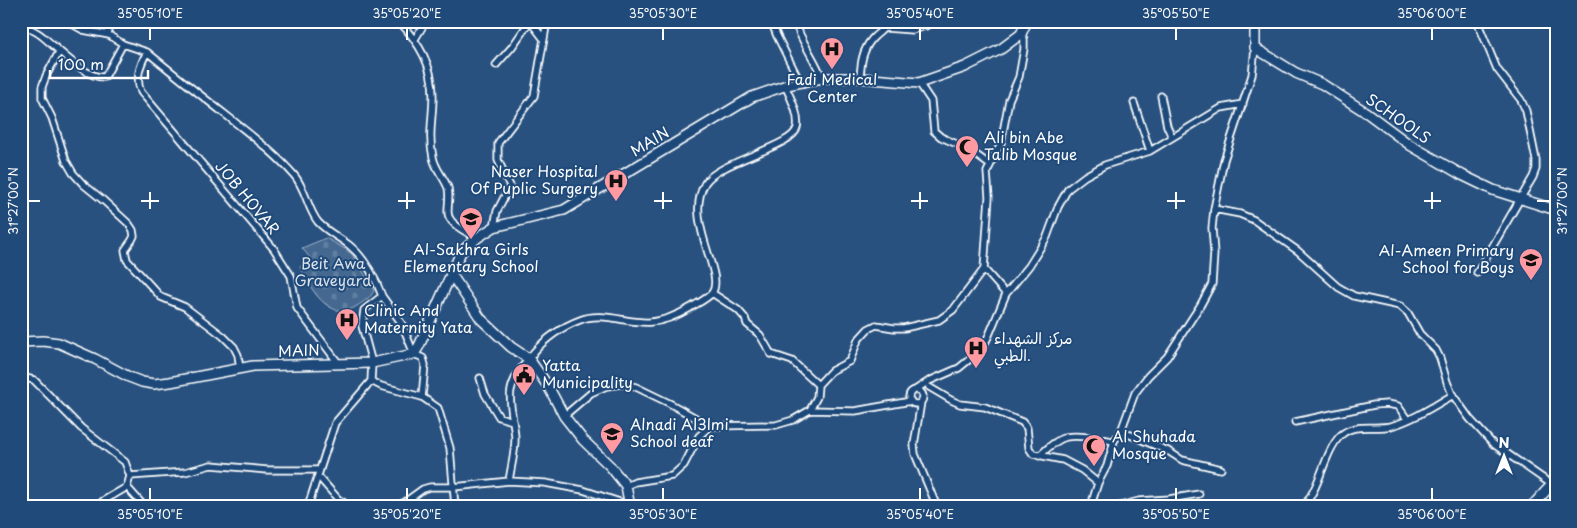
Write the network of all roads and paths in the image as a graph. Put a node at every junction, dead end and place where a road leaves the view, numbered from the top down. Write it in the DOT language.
graph roads {
  1 [pos="67,21"];
  2 [pos="105,21"];
  3 [pos="399,21"];
  4 [pos="426,21"];
  5 [pos="547,21"];
  6 [pos="772,21"];
  7 [pos="796,21"];
  8 [pos="889,21"];
  9 [pos="1027,21"];
  10 [pos="1214,21"];
  11 [pos="1255,21"];
  12 [pos="1476,21"];
  13 [pos="1236,22"];
  14 [pos="21,24"];
  15 [pos="926,26"];
  16 [pos="885,28"];
  17 [pos="1021,34"];
  18 [pos="109,35"];
  19 [pos="543,38"];
  20 [pos="415,39"];
  21 [pos="123,44"];
  22 [pos="1255,48"];
  23 [pos="58,52"];
  24 [pos="147,52"];
  25 [pos="496,65"];
  26 [pos="822,78"];
  27 [pos="860,78"];
  28 [pos="800,82"];
  29 [pos="919,83"];
  30 [pos="786,85"];
  31 [pos="1161,96"];
  32 [pos="1134,103"];
  33 [pos="1243,104"];
  34 [pos="1172,137"];
  35 [pos="1150,151"];
  36 [pos="990,165"];
  37 [pos="1520,200"];
  38 [pos="1214,208"];
  39 [pos="1556,210"];
  40 [pos="494,227"];
  41 [pos="477,238"];
  42 [pos="984,269"];
  43 [pos="1477,273"];
  44 [pos="451,274"];
  45 [pos="712,293"];
  46 [pos="1006,294"];
  47 [pos="382,296"];
  48 [pos="21,342"];
  49 [pos="414,354"];
  50 [pos="529,359"];
  51 [pos="339,364"];
  52 [pos="372,364"];
  53 [pos="240,369"];
  54 [pos="946,374"];
  55 [pos="21,377"];
  56 [pos="480,378"];
  57 [pos="371,381"];
  58 [pos="818,385"];
  59 [pos="929,387"];
  60 [pos="915,390"];
  61 [pos="922,393"];
  62 [pos="909,395"];
  63 [pos="1453,395"];
  64 [pos="422,396"];
  65 [pos="915,402"];
  66 [pos="891,404"];
  67 [pos="810,410"];
  68 [pos="564,416"];
  69 [pos="1407,419"];
  70 [pos="513,421"];
  71 [pos="1295,422"];
  72 [pos="710,426"];
  73 [pos="1121,430"];
  74 [pos="1114,442"];
  75 [pos="1039,456"];
  76 [pos="1221,469"];
  77 [pos="319,473"];
  78 [pos="130,476"];
  79 [pos="509,480"];
  80 [pos="1553,482"];
  81 [pos="1098,483"];
  82 [pos="626,486"];
  83 [pos="127,487"];
  84 [pos="454,487"];
  85 [pos="1199,494"];
  86 [pos="630,506"];
  87 [pos="97,507"];
  88 [pos="152,507"];
  89 [pos="305,507"];
  90 [pos="351,507"];
  91 [pos="394,507"];
  92 [pos="454,507"];
  93 [pos="937,507"];
  94 [pos="1094,507"];
  95 [pos="1116,507"];
  96 [pos="1303,507"];
  97 [pos="1531,507"];
  1 -- 18 [label="street"];
  2 -- 18 [label="street"];
  3 -- 20 [label="street"];
  4 -- 20 [label="street"];
  5 -- 19 [label="street"];
  6 -- 28 [label="street"];
  7 -- 26 [label="street"];
  8 -- 16 [label="street"];
  9 -- 17 [label="main road, MAIN"];
  10 -- 13 [label="main road"];
  11 -- 22 [label="main road"];
  12 -- 37 [label="street"];
  14 -- 23 [label="street"];
  15 -- 16 [label="street"];
  16 -- 27 [label="street"];
  17 -- 29 [label="main road, MAIN"];
  17 -- 36 [label="street"];
  18 -- 21 [label="street"];
  19 -- 25 [label="street"];
  19 -- 40 [label="street"];
  20 -- 41 [label="street"];
  21 -- 23 [label="street"];
  21 -- 24 [label="street"];
  22 -- 33 [label="street"];
  22 -- 37 [label="main road, SCHOOLS"];
  23 -- 53 [label="street"];
  24 -- 47 [label="street"];
  24 -- 51 [label="street, JOB HOVAR"];
  26 -- 27 [label="main road, MAIN"];
  26 -- 28 [label="main road, MAIN"];
  27 -- 29 [label="main road, MAIN"];
  28 -- 30 [label="main road, MAIN"];
  29 -- 36 [label="street"];
  30 -- 40 [label="main road, MAIN"];
  30 -- 45 [label="street"];
  31 -- 34 [label="street"];
  32 -- 35 [label="street"];
  33 -- 34 [label="street"];
  33 -- 38 [label="street"];
  34 -- 35 [label="street"];
  35 -- 46 [label="street"];
  36 -- 42 [label="street"];
  37 -- 39 [label="main road, SCHOOLS"];
  37 -- 43 [label="street"];
  38 -- 63 [label="street"];
  38 -- 73 [label="street"];
  40 -- 41 [label="main road, MAIN"];
  41 -- 44 [label="main road, MAIN"];
  42 -- 46 [label="street"];
  42 -- 58 [label="street"];
  44 -- 49 [label="main road, MAIN"];
  44 -- 50 [label="main road"];
  45 -- 50 [label="street"];
  45 -- 58 [label="street"];
  46 -- 54 [label="street"];
  47 -- 49 [label="street"];
  47 -- 52 [label="street"];
  48 -- 53 [label="main road, MAIN"];
  49 -- 52 [label="main road, MAIN"];
  49 -- 64 [label="street"];
  50 -- 68 [label="main road"];
  50 -- 70 [label="street"];
  51 -- 52 [label="main road, MAIN"];
  51 -- 53 [label="main road, MAIN"];
  52 -- 57 [label="street"];
  54 -- 59 [label="street"];
  54 -- 60 [label="street"];
  55 -- 78 [label="street"];
  56 -- 70 [label="street"];
  57 -- 64 [label="street"];
  57 -- 77 [label="street"];
  58 -- 67 [label="street"];
  59 -- 61 [label="street"];
  59 -- 75 [label="street"];
  60 -- 61 [label="street"];
  60 -- 62 [label="street"];
  61 -- 65 [label="street"];
  62 -- 65 [label="street"];
  62 -- 66 [label="street"];
  63 -- 69 [label="street"];
  63 -- 80 [label="street"];
  64 -- 84 [label="street"];
  65 -- 66 [label="street"];
  65 -- 93 [label="street"];
  66 -- 67 [label="street"];
  67 -- 72 [label="street"];
  68 -- 72 [label="street"];
  68 -- 82 [label="main road"];
  69 -- 71 [label="street"];
  69 -- 96 [label="street"];
  70 -- 79 [label="street"];
  72 -- 82 [label="street"];
  73 -- 74 [label="street"];
  73 -- 76 [label="street"];
  74 -- 75 [label="street"];
  74 -- 81 [label="street"];
  75 -- 81 [label="street"];
  77 -- 78 [label="street"];
  77 -- 89 [label="street"];
  77 -- 90 [label="street"];
  78 -- 83 [label="street"];
  79 -- 84 [label="street"];
  79 -- 86 [label="street"];
  80 -- 97 [label="main road"];
  81 -- 94 [label="street"];
  82 -- 86 [label="main road"];
  83 -- 87 [label="street"];
  83 -- 88 [label="street"];
  84 -- 91 [label="street"];
  84 -- 92 [label="street"];
  85 -- 95 [label="street"];
}
